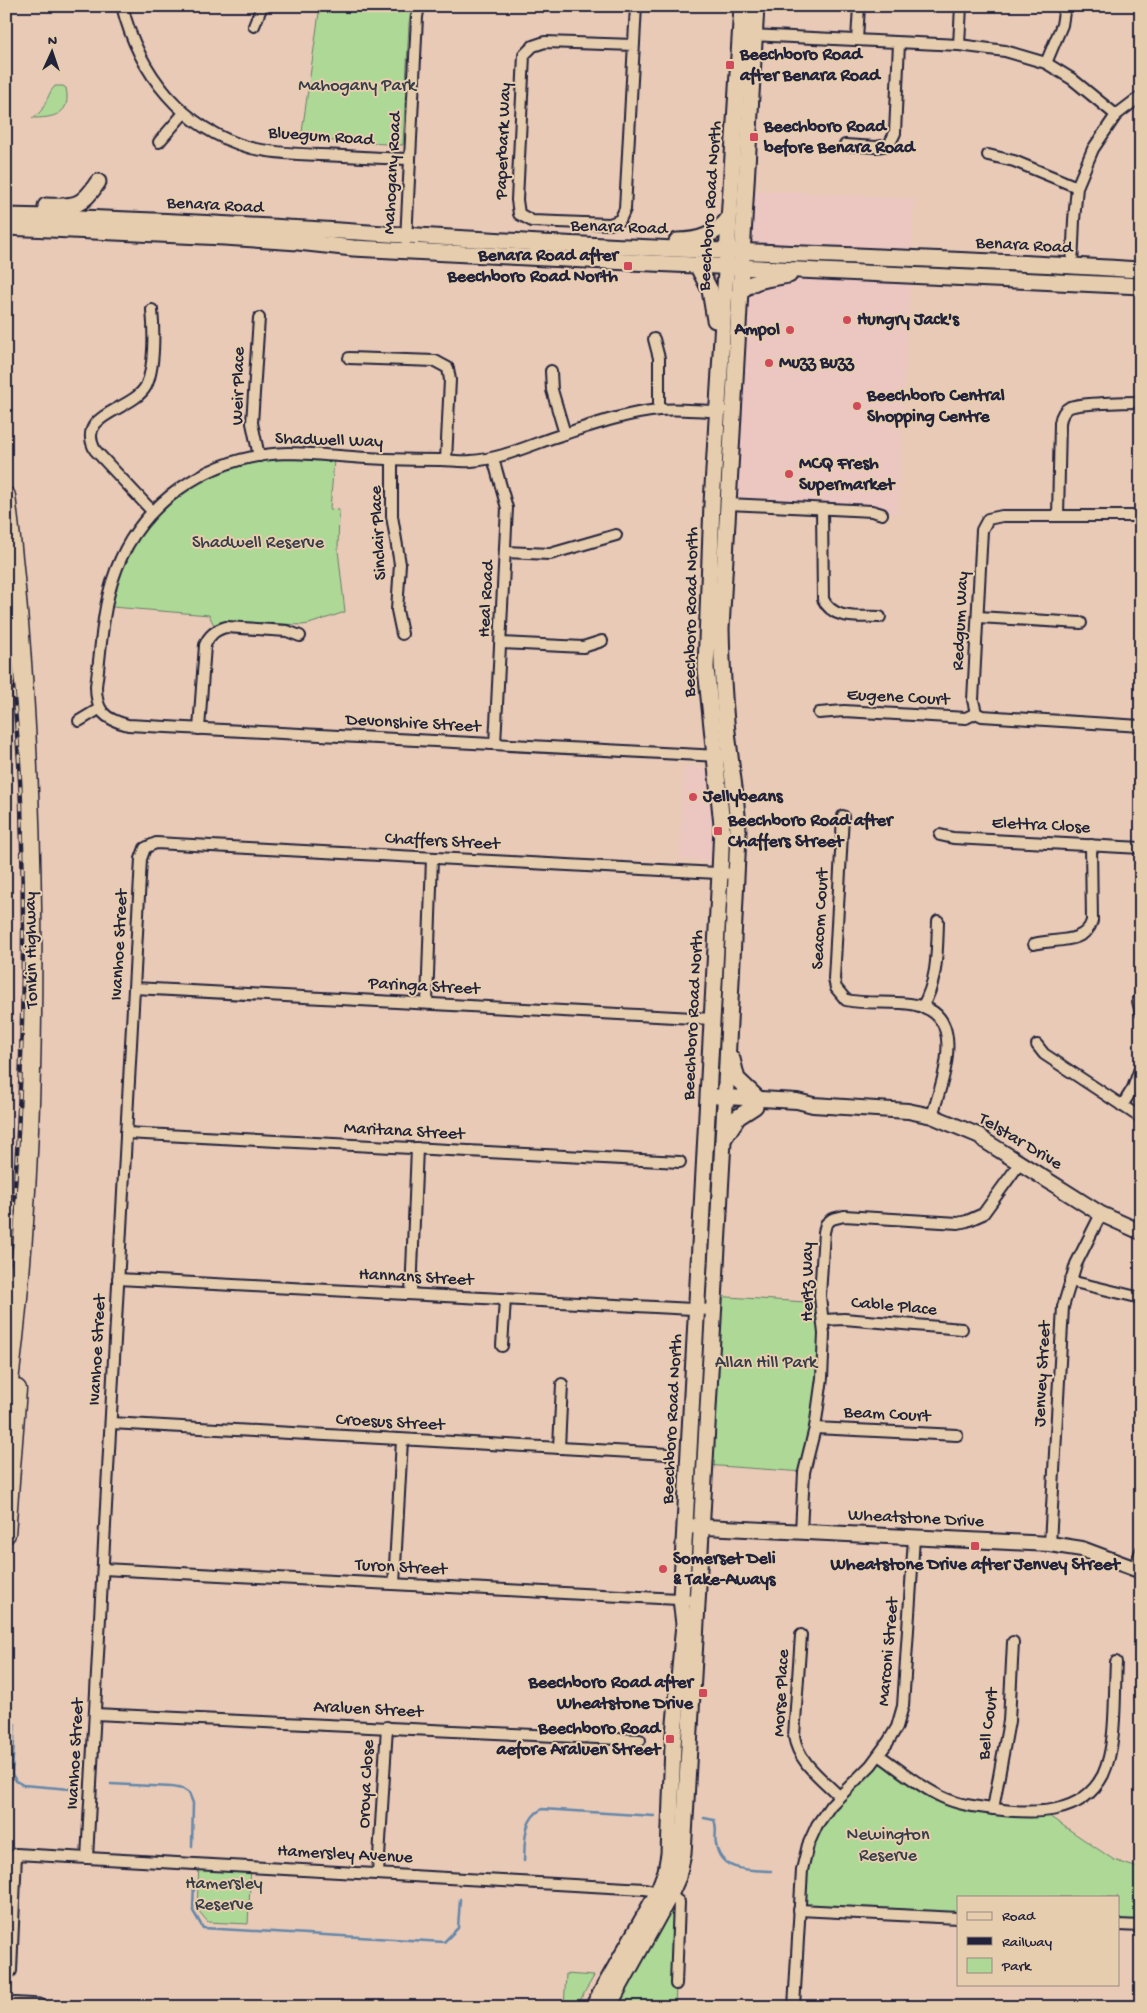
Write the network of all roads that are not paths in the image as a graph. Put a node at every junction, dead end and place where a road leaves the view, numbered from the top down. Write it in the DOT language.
graph roads {
  1 [pos="122,6"];
  2 [pos="262,6"];
  3 [pos="419,6"];
  4 [pos="636,6"];
  5 [pos="742,6"];
  6 [pos="756,6"];
  7 [pos="859,6"];
  8 [pos="961,6"];
  9 [pos="1065,6"];
  10 [pos="254,26"];
  11 [pos="747,34"];
  12 [pos="857,40"];
  13 [pos="899,43"];
  14 [pos="634,45"];
  15 [pos="959,45"];
  16 [pos="1046,63"];
  17 [pos="1141,96"];
  18 [pos="184,113"];
  19 [pos="1116,115"];
  20 [pos="159,142"];
  21 [pos="845,145"];
  22 [pos="988,155"];
  23 [pos="410,160"];
  24 [pos="98,182"];
  25 [pos="1077,187"];
  26 [pos="6,216"];
  27 [pos="24,216"];
  28 [pos="97,218"];
  29 [pos="729,218"];
  30 [pos="251,226"];
  31 [pos="6,227"];
  32 [pos="224,237"];
  33 [pos="298,242"];
  34 [pos="516,242"];
  35 [pos="406,243"];
  36 [pos="606,246"];
  37 [pos="742,251"];
  38 [pos="842,256"];
  39 [pos="726,258"];
  40 [pos="565,259"];
  41 [pos="698,265"];
  42 [pos="741,266"];
  43 [pos="900,267"];
  44 [pos="1072,267"];
  45 [pos="1141,270"];
  46 [pos="828,273"];
  47 [pos="1072,282"];
  48 [pos="1141,286"];
  49 [pos="740,294"];
  50 [pos="152,310"];
  51 [pos="260,318"];
  52 [pos="654,339"];
  53 [pos="349,358"];
  54 [pos="551,372"];
  55 [pos="719,376"];
  56 [pos="734,393"];
  57 [pos="1141,402"];
  58 [pos="659,410"];
  59 [pos="717,411"];
  60 [pos="732,432"];
  61 [pos="565,434"];
  62 [pos="259,456"];
  63 [pos="492,458"];
  64 [pos="392,460"];
  65 [pos="446,460"];
  66 [pos="713,485"];
  67 [pos="6,496"];
  68 [pos="728,504"];
  69 [pos="822,509"];
  70 [pos="152,511"];
  71 [pos="882,514"];
  72 [pos="1058,516"];
  73 [pos="1141,516"];
  74 [pos="711,528"];
  75 [pos="616,536"];
  76 [pos="506,552"];
  77 [pos="880,617"];
  78 [pos="978,618"];
  79 [pos="1081,623"];
  80 [pos="402,634"];
  81 [pos="300,636"];
  82 [pos="602,641"];
  83 [pos="501,643"];
  84 [pos="99,709"];
  85 [pos="819,712"];
  86 [pos="976,713"];
  87 [pos="79,721"];
  88 [pos="1141,726"];
  89 [pos="199,729"];
  90 [pos="495,744"];
  91 [pos="714,755"];
  92 [pos="730,756"];
  93 [pos="843,816"];
  94 [pos="940,835"];
  95 [pos="1091,845"];
  96 [pos="147,846"];
  97 [pos="1141,848"];
  98 [pos="432,858"];
  99 [pos="728,873"];
  100 [pos="938,921"];
  101 [pos="1034,944"];
  102 [pos="134,988"];
  103 [pos="1138,1001"];
  104 [pos="426,1003"];
  105 [pos="922,1007"];
  106 [pos="1141,1013"];
  107 [pos="712,1019"];
  108 [pos="728,1038"];
  109 [pos="1037,1045"];
  110 [pos="1141,1066"];
  111 [pos="709,1100"];
  112 [pos="725,1101"];
  113 [pos="756,1102"];
  114 [pos="1122,1106"];
  115 [pos="932,1116"];
  116 [pos="1141,1118"];
  117 [pos="126,1133"];
  118 [pos="723,1140"];
  119 [pos="417,1148"];
  120 [pos="680,1162"];
  121 [pos="1020,1163"];
  122 [pos="1101,1214"];
  123 [pos="1141,1232"];
  124 [pos="21,1274"];
  125 [pos="118,1279"];
  126 [pos="1070,1281"];
  127 [pos="410,1294"];
  128 [pos="1141,1298"];
  129 [pos="505,1299"];
  130 [pos="705,1310"];
  131 [pos="823,1320"];
  132 [pos="962,1329"];
  133 [pos="502,1346"];
  134 [pos="562,1384"];
  135 [pos="6,1405"];
  136 [pos="111,1423"];
  137 [pos="815,1428"];
  138 [pos="957,1435"];
  139 [pos="402,1440"];
  140 [pos="559,1448"];
  141 [pos="668,1454"];
  142 [pos="693,1527"];
  143 [pos="801,1532"];
  144 [pos="6,1534"];
  145 [pos="914,1538"];
  146 [pos="1050,1544"];
  147 [pos="1141,1551"];
  148 [pos="103,1569"];
  149 [pos="1138,1570"];
  150 [pos="394,1584"];
  151 [pos="681,1599"];
  152 [pos="697,1600"];
  153 [pos="801,1635"];
  154 [pos="1013,1642"];
  155 [pos="1116,1662"];
  156 [pos="95,1714"];
  157 [pos="387,1727"];
  158 [pos="640,1740"];
  159 [pos="879,1755"];
  160 [pos="839,1796"];
  161 [pos="992,1809"];
  162 [pos="87,1858"];
  163 [pos="378,1873"];
  164 [pos="664,1894"];
  165 [pos="799,1910"];
  166 [pos="957,1918"];
  167 [pos="1120,1925"];
  168 [pos="1141,1926"];
  169 [pos="11,1971"];
  170 [pos="676,1984"];
  171 [pos="612,2003"];
  172 [pos="6,2005"];
  173 [pos="39,2007"];
  174 [pos="593,2007"];
  175 [pos="794,2007"];
  1 -- 18 [label="street, Bluegum Road"];
  2 -- 10 [label="street"];
  3 -- 23 [label="street, Mahogany Road"];
  4 -- 14 [label="street, Paperbark Way"];
  5 -- 11 [label="main road, Beechboro Road North"];
  6 -- 11 [label="main road, Beechboro Road North"];
  7 -- 12 [label="street"];
  8 -- 15 [label="street"];
  9 -- 16 [label="street"];
  11 -- 12 [label="street"];
  11 -- 29 [label="main road, Beechboro Road North"];
  11 -- 37 [label="main road, Beechboro Road North"];
  12 -- 13 [label="street"];
  13 -- 15 [label="street"];
  13 -- 21 [label="street"];
  14 -- 14 [label="street, Paperbark Way"];
  15 -- 16 [label="street"];
  16 -- 19 [label="street"];
  17 -- 19 [label="street"];
  18 -- 20 [label="street"];
  18 -- 23 [label="street, Bluegum Road"];
  19 -- 25 [label="street"];
  22 -- 25 [label="street"];
  23 -- 35 [label="street, Mahogany Road"];
  24 -- 27 [label="main road"];
  25 -- 44 [label="street"];
  26 -- 27 [label="main road, Benara Road"];
  27 -- 28 [label="main road, Benara Road"];
  28 -- 30 [label="main road, Benara Road"];
  28 -- 32 [label="main road, Benara Road"];
  29 -- 36 [label="main road"];
  29 -- 39 [label="main road, Beechboro Road North"];
  30 -- 33 [label="main road"];
  30 -- 35 [label="main road, Benara Road"];
  31 -- 32 [label="main road, Benara Road"];
  32 -- 33 [label="main road, Benara Road"];
  33 -- 35 [label="main road, Benara Road"];
  34 -- 35 [label="main road, Benara Road"];
  34 -- 36 [label="main road, Benara Road"];
  34 -- 40 [label="main road"];
  35 -- 40 [label="main road, Benara Road"];
  36 -- 39 [label="main road, Benara Road"];
  37 -- 38 [label="main road, Benara Road"];
  37 -- 39 [label="main road, Benara Road"];
  37 -- 42 [label="main road, Beechboro Road North"];
  38 -- 43 [label="main road, Benara Road"];
  38 -- 46 [label="main road"];
  39 -- 41 [label="main road, Benara Road"];
  39 -- 42 [label="main road, Benara Road"];
  39 -- 55 [label="main road, Beechboro Road North"];
  40 -- 41 [label="main road, Benara Road"];
  41 -- 55 [label="main road"];
  42 -- 46 [label="main road, Benara Road"];
  42 -- 49 [label="main road, Beechboro Road North"];
  43 -- 44 [label="main road, Benara Road"];
  43 -- 46 [label="main road"];
  43 -- 47 [label="main road, Benara Road"];
  44 -- 45 [label="main road, Benara Road"];
  44 -- 47 [label="main road"];
  46 -- 49 [label="main road"];
  47 -- 48 [label="main road, Benara Road"];
  49 -- 56 [label="main road, Beechboro Road North"];
  50 -- 70 [label="street"];
  51 -- 62 [label="street, Weir Place"];
  52 -- 58 [label="street"];
  53 -- 65 [label="street"];
  54 -- 61 [label="street"];
  55 -- 59 [label="main road, Beechboro Road North"];
  56 -- 59 [label="street"];
  56 -- 60 [label="main road, Beechboro Road North"];
  57 -- 72 [label="street"];
  58 -- 59 [label="street, Shadwell Way"];
  58 -- 61 [label="street, Shadwell Way"];
  59 -- 60 [label="street"];
  59 -- 66 [label="main road, Beechboro Road North"];
  60 -- 68 [label="main road, Beechboro Road North"];
  61 -- 63 [label="street, Shadwell Way"];
  62 -- 64 [label="street, Shadwell Way"];
  62 -- 70 [label="street, Shadwell Way"];
  63 -- 65 [label="street, Shadwell Way"];
  63 -- 76 [label="street, Heal Road"];
  64 -- 65 [label="street, Shadwell Way"];
  64 -- 80 [label="street, Sinclair Place"];
  66 -- 68 [label="street"];
  66 -- 74 [label="main road, Beechboro Road North"];
  67 -- 124 [label="highway, Tonkin Highway"];
  68 -- 69 [label="street"];
  68 -- 74 [label="street"];
  68 -- 92 [label="main road, Beechboro Road North"];
  69 -- 71 [label="street"];
  69 -- 77 [label="street"];
  70 -- 84 [label="street, Shadwell Way"];
  72 -- 73 [label="street, Redgum Way"];
  72 -- 78 [label="street, Redgum Way"];
  74 -- 91 [label="main road, Beechboro Road North"];
  75 -- 76 [label="street"];
  76 -- 83 [label="street, Heal Road"];
  78 -- 79 [label="street"];
  78 -- 86 [label="street, Redgum Way"];
  81 -- 89 [label="street"];
  82 -- 83 [label="street"];
  83 -- 90 [label="street, Heal Road"];
  84 -- 87 [label="street"];
  84 -- 89 [label="street, Devonshire Street"];
  85 -- 86 [label="street, Eugene Court"];
  86 -- 88 [label="street"];
  89 -- 90 [label="street, Devonshire Street"];
  90 -- 91 [label="street, Devonshire Street"];
  91 -- 92 [label="street, Devonshire Street"];
  91 -- 99 [label="main road, Beechboro Road North"];
  92 -- 99 [label="main road, Beechboro Road North"];
  93 -- 105 [label="street, Seacom Court"];
  94 -- 95 [label="street, Elettra Close"];
  95 -- 97 [label="street, Elettra Close"];
  95 -- 101 [label="street"];
  96 -- 98 [label="street, Chaffers Street"];
  96 -- 102 [label="street, Ivanhoe Street"];
  98 -- 99 [label="street, Chaffers Street"];
  98 -- 104 [label="street"];
  99 -- 107 [label="main road, Beechboro Road North"];
  99 -- 108 [label="main road, Beechboro Road North"];
  100 -- 105 [label="street"];
  102 -- 104 [label="street, Paringa Street"];
  102 -- 117 [label="street, Ivanhoe Street"];
  103 -- 106 [label="street"];
  104 -- 107 [label="street, Paringa Street"];
  105 -- 115 [label="street"];
  107 -- 111 [label="main road, Beechboro Road North"];
  108 -- 112 [label="main road, Beechboro Road North"];
  108 -- 113 [label="main road"];
  109 -- 114 [label="street"];
  110 -- 114 [label="street"];
  111 -- 112 [label="street, Telstar Drive"];
  111 -- 130 [label="main road, Beechboro Road North"];
  112 -- 113 [label="street, Telstar Drive"];
  112 -- 118 [label="main road, Beechboro Road North"];
  113 -- 115 [label="street, Telstar Drive"];
  113 -- 118 [label="main road"];
  114 -- 116 [label="street"];
  115 -- 121 [label="street, Telstar Drive"];
  117 -- 119 [label="street, Maritana Street"];
  117 -- 125 [label="street, Ivanhoe Street"];
  118 -- 130 [label="main road, Beechboro Road North"];
  119 -- 120 [label="street, Maritana Street"];
  119 -- 127 [label="street"];
  121 -- 122 [label="street, Telstar Drive"];
  121 -- 131 [label="street, Hertz Way"];
  122 -- 123 [label="street, Telstar Drive"];
  122 -- 126 [label="street, Jenvey Street"];
  124 -- 135 [label="highway, Tonkin Highway"];
  124 -- 144 [label="highway"];
  125 -- 127 [label="street, Hannans Street"];
  125 -- 136 [label="street, Ivanhoe Street"];
  126 -- 128 [label="street"];
  126 -- 146 [label="street, Jenvey Street"];
  127 -- 129 [label="street, Hannans Street"];
  129 -- 130 [label="street, Hannans Street"];
  129 -- 133 [label="street"];
  130 -- 142 [label="main road, Beechboro Road North"];
  131 -- 132 [label="street, Cable Place"];
  131 -- 137 [label="street, Hertz Way"];
  134 -- 140 [label="street"];
  136 -- 139 [label="street, Croesus Street"];
  136 -- 148 [label="street, Ivanhoe Street"];
  137 -- 138 [label="street, Beam Court"];
  137 -- 143 [label="street, Hertz Way"];
  139 -- 140 [label="street, Croesus Street"];
  139 -- 150 [label="street"];
  140 -- 141 [label="street, Croesus Street"];
  142 -- 143 [label="street, Wheatstone Drive"];
  142 -- 151 [label="main road, Beechboro Road North"];
  142 -- 152 [label="main road, Beechboro Road North"];
  143 -- 145 [label="street, Wheatstone Drive"];
  145 -- 146 [label="street, Wheatstone Drive"];
  145 -- 159 [label="street, Marconi Street"];
  146 -- 149 [label="street, Wheatstone Drive"];
  147 -- 149 [label="street"];
  148 -- 150 [label="street, Turon Street"];
  148 -- 156 [label="street, Ivanhoe Street"];
  150 -- 151 [label="street, Turon Street"];
  151 -- 152 [label="street, Turon Street"];
  151 -- 164 [label="main road, Beechboro Road North"];
  152 -- 164 [label="main road, Beechboro Road North"];
  153 -- 160 [label="street, Morse Place"];
  154 -- 161 [label="street, Bell Court"];
  155 -- 161 [label="street"];
  156 -- 157 [label="street, Araluen Street"];
  156 -- 162 [label="street, Ivanhoe Street"];
  157 -- 158 [label="street, Araluen Street"];
  157 -- 163 [label="street, Oroya Close"];
  159 -- 160 [label="street, Marconi Street"];
  159 -- 161 [label="street"];
  160 -- 165 [label="street, Marconi Street"];
  162 -- 163 [label="street, Hamersley Avenue"];
  162 -- 169 [label="street, Hamersley Avenue"];
  163 -- 164 [label="street, Hamersley Avenue"];
  164 -- 170 [label="street"];
  164 -- 171 [label="main road, Beechboro Road North"];
  164 -- 174 [label="main road, Beechboro Road North"];
  165 -- 166 [label="street"];
  165 -- 175 [label="street, Marconi Street"];
  167 -- 168 [label="street"];
  172 -- 173 [label="main road"];
}
